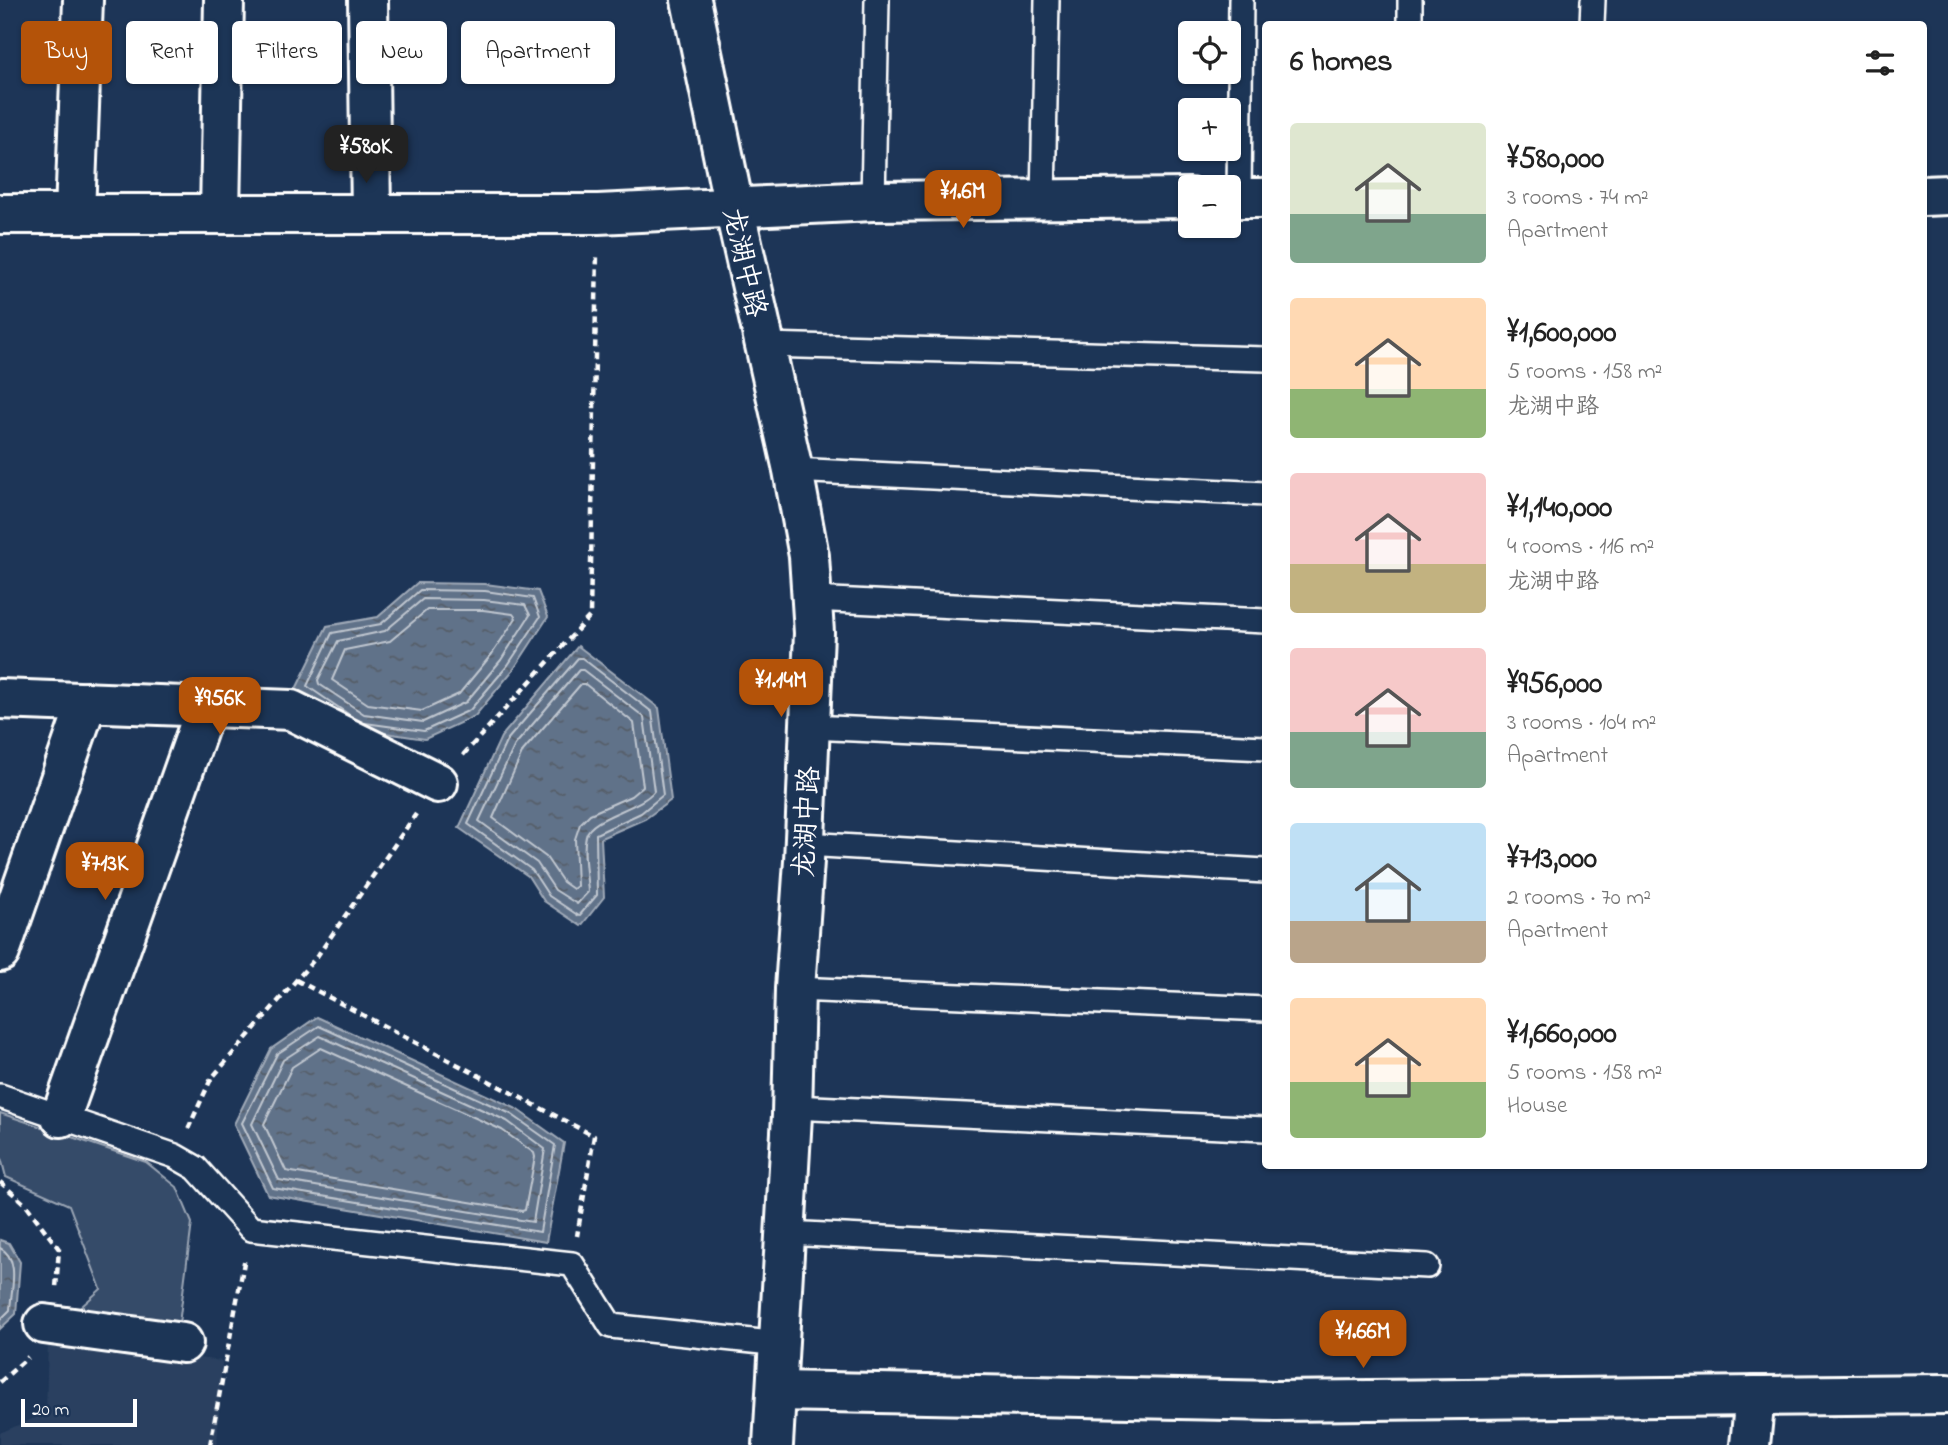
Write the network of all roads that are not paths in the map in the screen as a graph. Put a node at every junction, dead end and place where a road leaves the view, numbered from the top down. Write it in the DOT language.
graph roads {
  1 [pos="83,0"];
  2 [pos="224,0"];
  3 [pos="368,0"];
  4 [pos="691,0"];
  5 [pos="877,0"];
  6 [pos="1048,0"];
  7 [pos="1241,0"];
  8 [pos="1410,0"];
  9 [pos="1593,0"];
  10 [pos="1410,21"];
  11 [pos="1592,21"];
  12 [pos="1927,195"];
  13 [pos="1948,195"];
  14 [pos="1178,198"];
  15 [pos="1244,198"];
  16 [pos="1044,200"];
  17 [pos="873,201"];
  18 [pos="734,207"];
  19 [pos="0,214"];
  20 [pos="75,214"];
  21 [pos="220,214"];
  22 [pos="371,214"];
  23 [pos="765,345"];
  24 [pos="1262,359"];
  25 [pos="793,470"];
  26 [pos="1262,494"];
  27 [pos="812,599"];
  28 [pos="1262,621"];
  29 [pos="0,699"];
  30 [pos="87,702"];
  31 [pos="206,707"];
  32 [pos="810,727"];
  33 [pos="1262,747"];
  34 [pos="438,783"];
  35 [pos="805,844"];
  36 [pos="1262,871"];
  37 [pos="0,951"];
  38 [pos="794,989"];
  39 [pos="1262,1009"];
  40 [pos="0,1096"];
  41 [pos="792,1107"];
  42 [pos="61,1117"];
  43 [pos="1262,1129"];
  44 [pos="786,1233"];
  45 [pos="1427,1265"];
  46 [pos="44,1324"];
  47 [pos="183,1343"];
  48 [pos="780,1344"];
  49 [pos="778,1391"];
  50 [pos="1948,1394"];
  51 [pos="1755,1396"];
  52 [pos="774,1445"];
  53 [pos="1750,1445"];
  1 -- 20 [label="street"];
  2 -- 21 [label="street"];
  3 -- 22 [label="street"];
  4 -- 18 [label="street, 龙湖中路"];
  5 -- 17 [label="lane"];
  6 -- 16 [label="lane"];
  7 -- 15 [label="lane"];
  8 -- 10 [label="lane"];
  9 -- 11 [label="lane"];
  12 -- 13 [label="street"];
  14 -- 16 [label="street"];
  16 -- 17 [label="street"];
  17 -- 18 [label="street"];
  18 -- 22 [label="street"];
  18 -- 23 [label="street, 龙湖中路"];
  19 -- 20 [label="street"];
  20 -- 21 [label="street"];
  21 -- 22 [label="street"];
  23 -- 24 [label="lane"];
  23 -- 25 [label="street, 龙湖中路"];
  25 -- 26 [label="lane"];
  25 -- 27 [label="street, 龙湖中路"];
  27 -- 28 [label="lane"];
  27 -- 32 [label="street, 龙湖中路"];
  29 -- 30 [label="street"];
  30 -- 31 [label="street"];
  30 -- 37 [label="street"];
  31 -- 34 [label="street"];
  31 -- 42 [label="street"];
  32 -- 33 [label="lane"];
  32 -- 35 [label="street, 龙湖中路"];
  35 -- 36 [label="lane"];
  35 -- 38 [label="street, 龙湖中路"];
  38 -- 39 [label="lane"];
  38 -- 41 [label="street, 龙湖中路"];
  40 -- 42 [label="lane"];
  41 -- 43 [label="lane"];
  41 -- 44 [label="street, 龙湖中路"];
  42 -- 48 [label="lane"];
  44 -- 45 [label="lane"];
  44 -- 48 [label="street, 龙湖中路"];
  46 -- 47 [label="street"];
  48 -- 49 [label="lane"];
  49 -- 51 [label="street"];
  49 -- 52 [label="street"];
  50 -- 51 [label="street"];
  51 -- 53 [label="street"];
}
